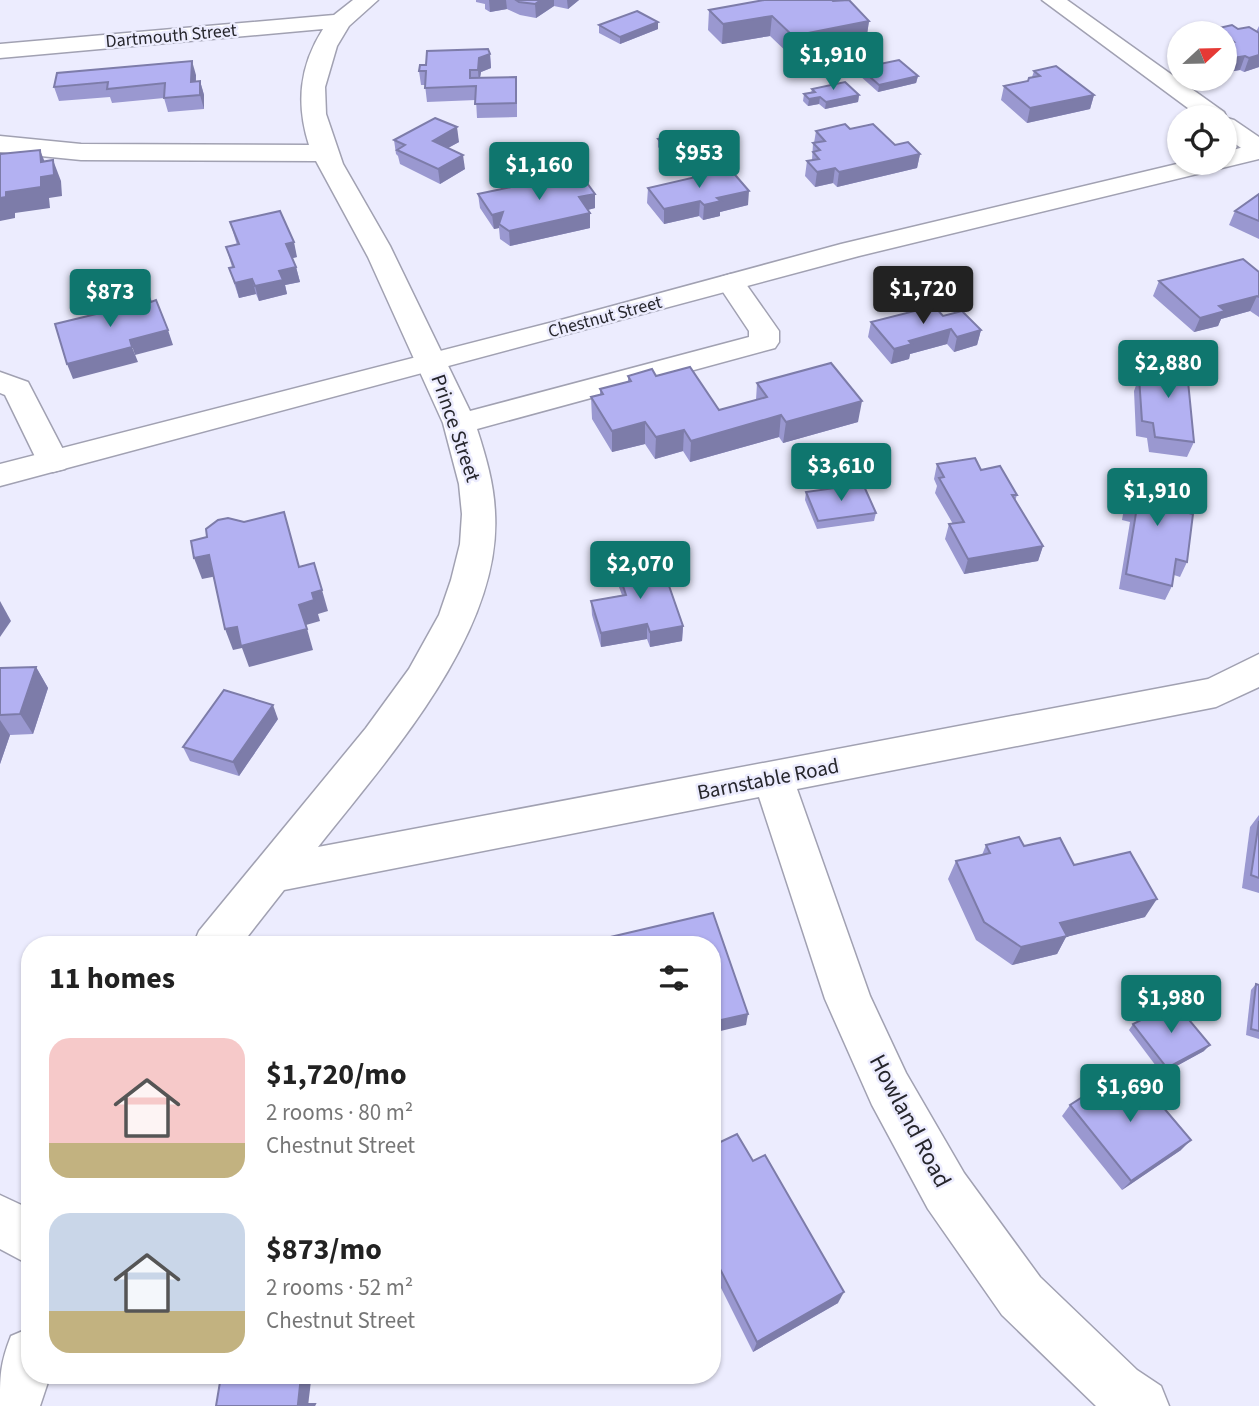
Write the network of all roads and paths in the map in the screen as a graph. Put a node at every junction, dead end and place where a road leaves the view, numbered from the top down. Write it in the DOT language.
graph roads {
  1 [pos="367,0"];
  2 [pos="1054,0"];
  3 [pos="341,21"];
  4 [pos="0,51"];
  5 [pos="1198,105"];
  6 [pos="1237,134"];
  7 [pos="0,144"];
  8 [pos="1259,150"];
  9 [pos="325,153"];
  10 [pos="1237,156"];
  11 [pos="1167,174"];
  12 [pos="731,282"];
  13 [pos="433,363"];
  14 [pos="0,382"];
  15 [pos="458,424"];
  16 [pos="53,461"];
  17 [pos="0,475"];
  18 [pos="1259,669"];
  19 [pos="1216,692"];
  20 [pos="1259,696"];
  21 [pos="773,778"];
  22 [pos="271,874"];
  23 [pos="222,936"];
  24 [pos="0,1220"];
  25 [pos="21,1233"];
  26 [pos="21,1380"];
  27 [pos="12,1406"];
  28 [pos="1141,1406"];
  1 -- 3 [label="street, Prince Street"];
  2 -- 5 [label="street"];
  3 -- 4 [label="street, Dartmouth Street"];
  3 -- 9 [label="street, Prince Street"];
  6 -- 8 [label="street"];
  7 -- 9 [label="street"];
  8 -- 10 [label="street"];
  9 -- 13 [label="street, Prince Street"];
  11 -- 12 [label="street, Chestnut Street"];
  12 -- 13 [label="street, Chestnut Street"];
  12 -- 15 [label="street"];
  13 -- 15 [label="street, Prince Street"];
  13 -- 16 [label="street, Chestnut Street"];
  14 -- 16 [label="street"];
  15 -- 22 [label="street, Prince Street"];
  16 -- 17 [label="street, Chestnut Street"];
  18 -- 19 [label="street, Barnstable Road"];
  19 -- 20 [label="street"];
  19 -- 21 [label="street, Barnstable Road"];
  21 -- 22 [label="street, Barnstable Road"];
  21 -- 28 [label="street, Howland Road"];
  22 -- 23 [label="street, Prince Street"];
  24 -- 25 [label="street"];
  26 -- 27 [label="street"];
}
